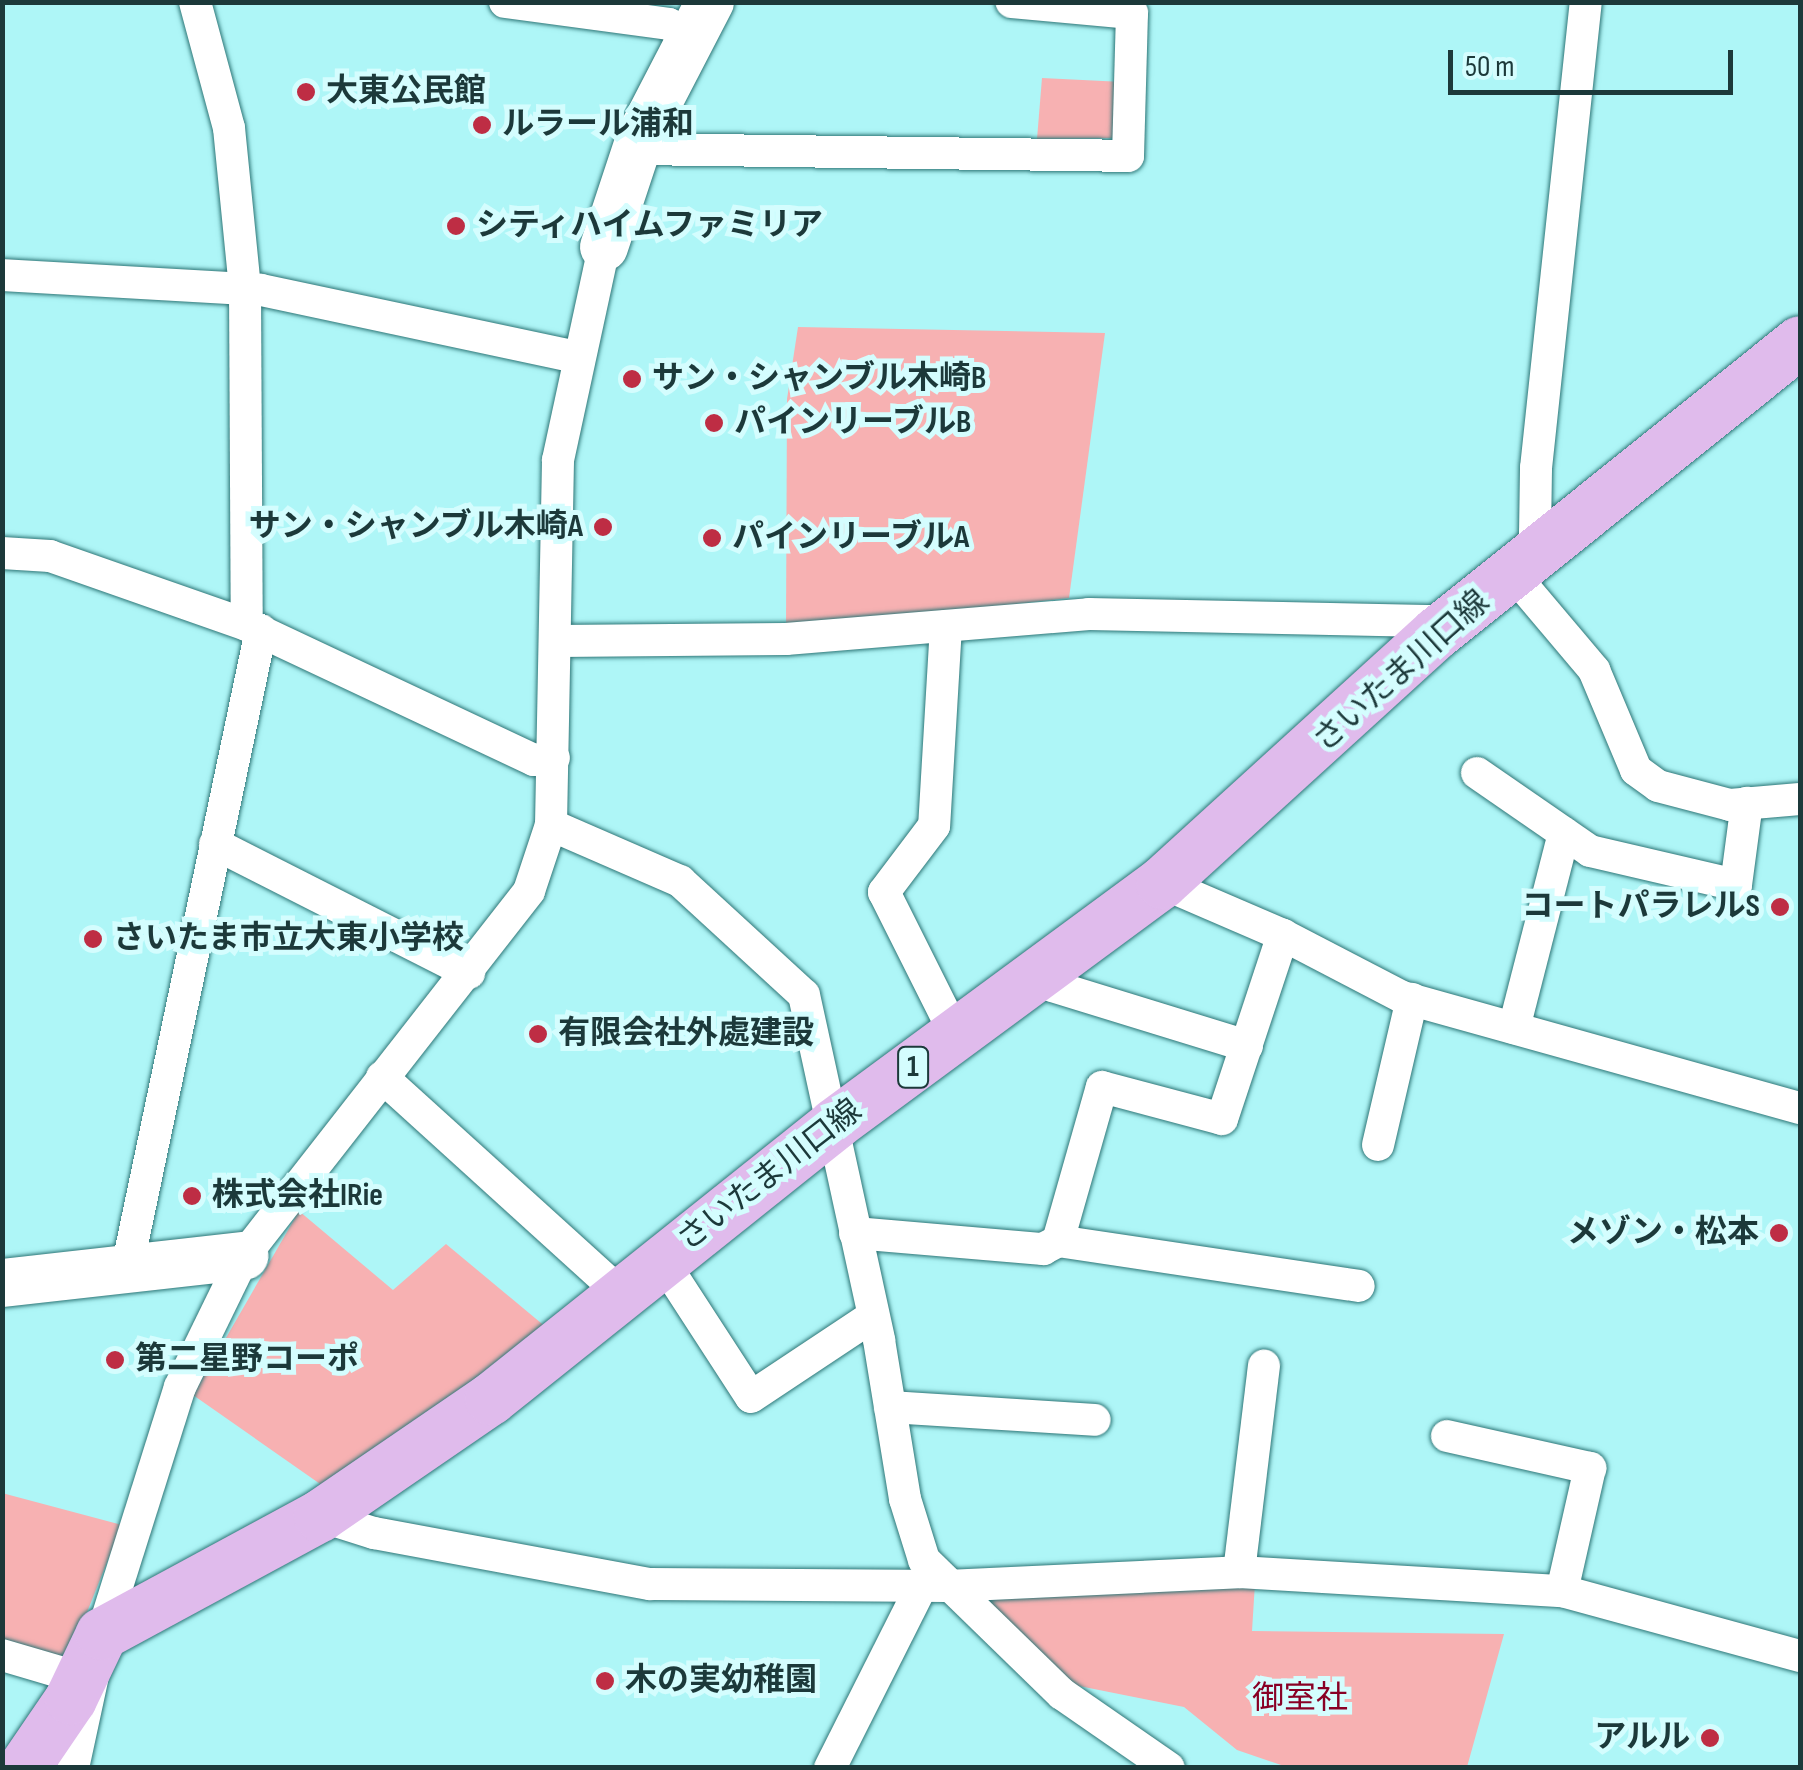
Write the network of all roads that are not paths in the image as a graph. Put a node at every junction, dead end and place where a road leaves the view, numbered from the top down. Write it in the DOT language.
graph roads {
  1 [pos="194,2"];
  2 [pos="505,2"];
  3 [pos="1011,2"];
  4 [pos="1586,2"];
  5 [pos="699,20"];
  6 [pos="636,149"];
  7 [pos="604,247"];
  8 [pos="2,275"];
  9 [pos="245,289"];
  10 [pos="1800,342"];
  11 [pos="576,357"];
  12 [pos="2,553"];
  13 [pos="1529,562"];
  14 [pos="946,626"];
  15 [pos="254,628"];
  16 [pos="1437,634"];
  17 [pos="558,640"];
  18 [pos="554,758"];
  19 [pos="1477,773"];
  20 [pos="1800,799"];
  21 [pos="1747,803"];
  22 [pos="550,825"];
  23 [pos="1564,833"];
  24 [pos="214,844"];
  25 [pos="1162,884"];
  26 [pos="1283,935"];
  27 [pos="469,973"];
  28 [pos="1042,974"];
  29 [pos="1412,999"];
  30 [pos="1514,1028"];
  31 [pos="956,1036"];
  32 [pos="1247,1046"];
  33 [pos="382,1077"];
  34 [pos="1800,1108"];
  35 [pos="835,1124"];
  36 [pos="1378,1146"];
  37 [pos="856,1233"];
  38 [pos="1058,1240"];
  39 [pos="244,1256"];
  40 [pos="662,1260"];
  41 [pos="126,1273"];
  42 [pos="2,1282"];
  43 [pos="1359,1286"];
  44 [pos="620,1293"];
  45 [pos="873,1316"];
  46 [pos="1264,1366"];
  47 [pos="890,1407"];
  48 [pos="1094,1420"];
  49 [pos="1448,1436"];
  50 [pos="320,1516"];
  51 [pos="1239,1572"];
  52 [pos="934,1586"];
  53 [pos="1562,1591"];
  54 [pos="2,1655"];
  55 [pos="91,1656"];
  56 [pos="1800,1656"];
  57 [pos="24,1768"];
  58 [pos="73,1768"];
  59 [pos="830,1768"];
  60 [pos="1169,1768"];
  1 -- 9 [label="street"];
  2 -- 5 [label="street"];
  3 -- 6 [label="street"];
  4 -- 13 [label="street"];
  5 -- 6 [label="street"];
  6 -- 7 [label="street"];
  7 -- 11 [label="street"];
  8 -- 9 [label="street"];
  9 -- 11 [label="street"];
  9 -- 15 [label="street"];
  10 -- 13 [label="main road, さいたま川口線 / 1"];
  11 -- 17 [label="street"];
  12 -- 15 [label="street"];
  13 -- 16 [label="main road, さいたま川口線 / 1"];
  13 -- 21 [label="street"];
  14 -- 16 [label="street"];
  14 -- 17 [label="street"];
  14 -- 31 [label="street"];
  15 -- 18 [label="street"];
  15 -- 24 [label="street"];
  16 -- 25 [label="main road, さいたま川口線 / 1"];
  17 -- 18 [label="street"];
  18 -- 22 [label="street"];
  19 -- 23 [label="street"];
  20 -- 21 [label="street"];
  21 -- 23 [label="street"];
  22 -- 27 [label="street"];
  22 -- 35 [label="street"];
  23 -- 30 [label="street"];
  24 -- 27 [label="street"];
  24 -- 41 [label="street"];
  25 -- 26 [label="street"];
  25 -- 28 [label="main road, さいたま川口線 / 1"];
  26 -- 29 [label="street"];
  26 -- 32 [label="street"];
  27 -- 33 [label="street"];
  28 -- 31 [label="main road, さいたま川口線 / 1"];
  28 -- 32 [label="street"];
  29 -- 30 [label="street"];
  29 -- 36 [label="street"];
  30 -- 34 [label="street"];
  31 -- 35 [label="main road, さいたま川口線 / 1"];
  32 -- 38 [label="street"];
  33 -- 39 [label="street"];
  33 -- 44 [label="street"];
  35 -- 37 [label="street"];
  35 -- 40 [label="main road, さいたま川口線 / 1"];
  37 -- 38 [label="street"];
  37 -- 45 [label="street"];
  38 -- 43 [label="street"];
  39 -- 41 [label="street"];
  39 -- 55 [label="street"];
  40 -- 44 [label="main road, さいたま川口線 / 1"];
  40 -- 45 [label="street"];
  41 -- 42 [label="street"];
  44 -- 50 [label="main road, さいたま川口線 / 1"];
  45 -- 47 [label="street"];
  46 -- 51 [label="street"];
  47 -- 48 [label="street"];
  47 -- 52 [label="street"];
  49 -- 53 [label="street"];
  50 -- 52 [label="street"];
  50 -- 55 [label="main road, さいたま川口線 / 1"];
  51 -- 52 [label="street"];
  51 -- 53 [label="street"];
  52 -- 59 [label="street"];
  52 -- 60 [label="street"];
  53 -- 56 [label="street"];
  54 -- 55 [label="street"];
  55 -- 57 [label="main road, さいたま川口線 / 1"];
  55 -- 58 [label="street"];
}
